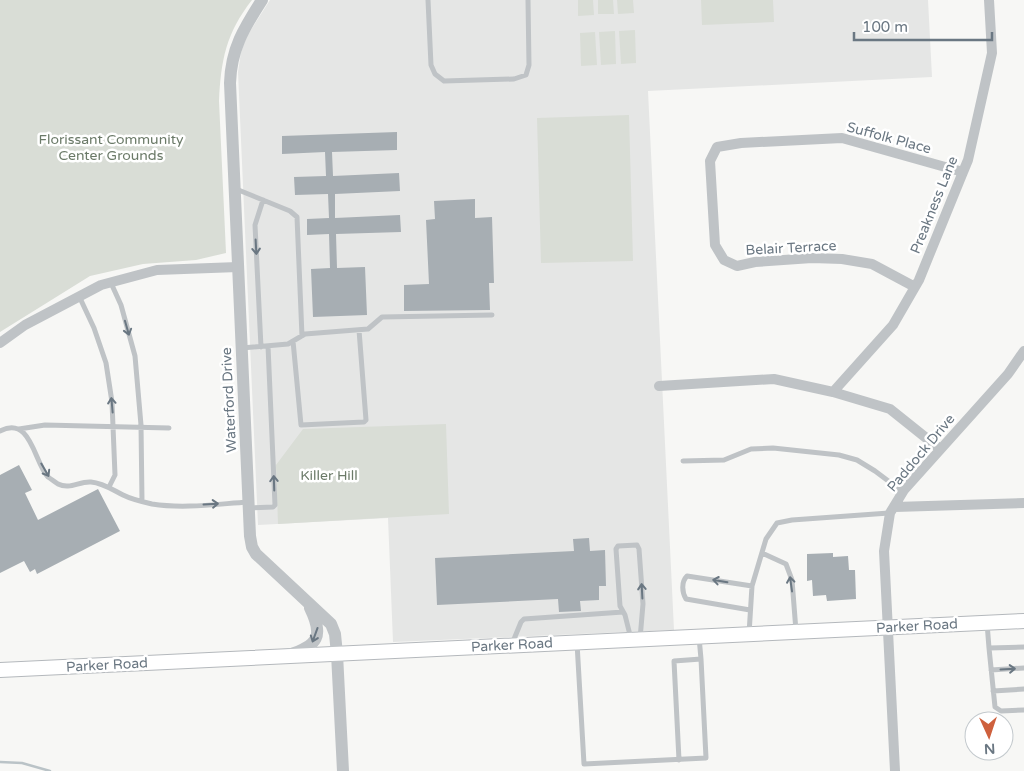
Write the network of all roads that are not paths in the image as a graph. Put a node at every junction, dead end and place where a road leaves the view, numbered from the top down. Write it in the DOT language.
graph roads {
  1 [pos="262,0"];
  2 [pos="428,0"];
  3 [pos="528,0"];
  4 [pos="989,0"];
  5 [pos="963,172"];
  6 [pos="235,188"];
  7 [pos="263,200"];
  8 [pos="724,260"];
  9 [pos="238,267"];
  10 [pos="111,282"];
  11 [pos="915,287"];
  12 [pos="79,296"];
  13 [pos="492,315"];
  14 [pos="360,330"];
  15 [pos="302,336"];
  16 [pos="294,341"];
  17 [pos="0,342"];
  18 [pos="261,346"];
  19 [pos="268,346"];
  20 [pos="242,348"];
  21 [pos="1024,351"];
  22 [pos="660,386"];
  23 [pos="833,392"];
  24 [pos="114,426"];
  25 [pos="140,427"];
  26 [pos="169,428"];
  27 [pos="19,429"];
  28 [pos="0,431"];
  29 [pos="940,450"];
  30 [pos="683,461"];
  31 [pos="109,487"];
  32 [pos="903,492"];
  33 [pos="142,501"];
  34 [pos="1024,503"];
  35 [pos="249,505"];
  36 [pos="892,510"];
  37 [pos="762,553"];
  38 [pos="752,586"];
  39 [pos="306,602"];
  40 [pos="750,610"];
  41 [pos="623,612"];
  42 [pos="1024,621"];
  43 [pos="987,623"];
  44 [pos="888,628"];
  45 [pos="796,632"];
  46 [pos="749,634"];
  47 [pos="699,637"];
  48 [pos="636,640"];
  49 [pos="577,642"];
  50 [pos="511,645"];
  51 [pos="1024,647"];
  52 [pos="990,648"];
  53 [pos="337,654"];
  54 [pos="286,656"];
  55 [pos="701,659"];
  56 [pos="1024,668"];
  57 [pos="0,670"];
  58 [pos="992,670"];
  59 [pos="1024,689"];
  60 [pos="993,691"];
  61 [pos="1024,710"];
  62 [pos="679,760"];
  63 [pos="343,771"];
  64 [pos="895,771"];
  1 -- 6 [label="street, Waterford Drive"];
  2 -- 3 [label="lane"];
  4 -- 5 [label="street, Preakness Lane"];
  5 -- 8 [label="street, Suffolk Place"];
  5 -- 11 [label="street, Preakness Lane"];
  6 -- 7 [label="lane"];
  6 -- 9 [label="street, Waterford Drive"];
  7 -- 15 [label="lane"];
  7 -- 18 [label="lane, one-way"];
  8 -- 11 [label="street, Belair Terrace"];
  9 -- 10 [label="street"];
  9 -- 20 [label="street, Waterford Drive"];
  10 -- 12 [label="street"];
  10 -- 25 [label="lane, one-way"];
  11 -- 23 [label="street, Preakness Lane"];
  12 -- 17 [label="street"];
  24 -- 12 [label="lane, one-way"];
  13 -- 14 [label="lane"];
  14 -- 15 [label="lane"];
  14 -- 16 [label="lane"];
  15 -- 16 [label="lane"];
  16 -- 19 [label="lane"];
  18 -- 19 [label="lane"];
  18 -- 20 [label="lane"];
  35 -- 19 [label="lane, one-way"];
  20 -- 35 [label="street, Waterford Drive"];
  21 -- 29 [label="street, Paddock Drive"];
  22 -- 23 [label="street"];
  23 -- 29 [label="street"];
  24 -- 25 [label="lane"];
  24 -- 27 [label="lane"];
  24 -- 31 [label="lane"];
  25 -- 26 [label="lane"];
  25 -- 33 [label="lane"];
  27 -- 28 [label="lane"];
  27 -- 31 [label="lane, one-way"];
  29 -- 32 [label="street, Paddock Drive"];
  30 -- 32 [label="lane"];
  31 -- 33 [label="lane"];
  32 -- 36 [label="street, Paddock Drive"];
  33 -- 35 [label="lane, one-way"];
  34 -- 36 [label="street"];
  35 -- 39 [label="street, Waterford Drive"];
  36 -- 37 [label="lane"];
  36 -- 44 [label="street, Paddock Drive"];
  37 -- 38 [label="lane"];
  45 -- 37 [label="lane, one-way"];
  38 -- 40 [label="lane"];
  38 -- 40 [label="lane, one-way"];
  39 -- 53 [label="street, Waterford Drive"];
  39 -- 54 [label="street, one-way"];
  40 -- 46 [label="lane"];
  41 -- 48 [label="lane"];
  48 -- 41 [label="lane, one-way"];
  41 -- 50 [label="lane"];
  42 -- 43 [label="main road, Parker Road"];
  43 -- 44 [label="main road, Parker Road"];
  43 -- 52 [label="lane"];
  44 -- 45 [label="main road, Parker Road"];
  44 -- 64 [label="street, Paddock Drive"];
  45 -- 46 [label="main road, Parker Road"];
  46 -- 47 [label="main road, Parker Road"];
  47 -- 48 [label="main road, Parker Road"];
  47 -- 55 [label="lane"];
  48 -- 49 [label="main road, Parker Road"];
  49 -- 50 [label="main road, Parker Road"];
  49 -- 62 [label="lane"];
  50 -- 53 [label="main road, Parker Road"];
  51 -- 52 [label="lane"];
  52 -- 58 [label="lane"];
  53 -- 54 [label="main road, Parker Road"];
  53 -- 63 [label="street, Waterford Drive"];
  54 -- 57 [label="main road, Parker Road"];
  55 -- 62 [label="lane"];
  55 -- 62 [label="lane"];
  58 -- 56 [label="lane, one-way"];
  58 -- 60 [label="lane"];
  59 -- 60 [label="lane"];
  60 -- 61 [label="lane"];
}
